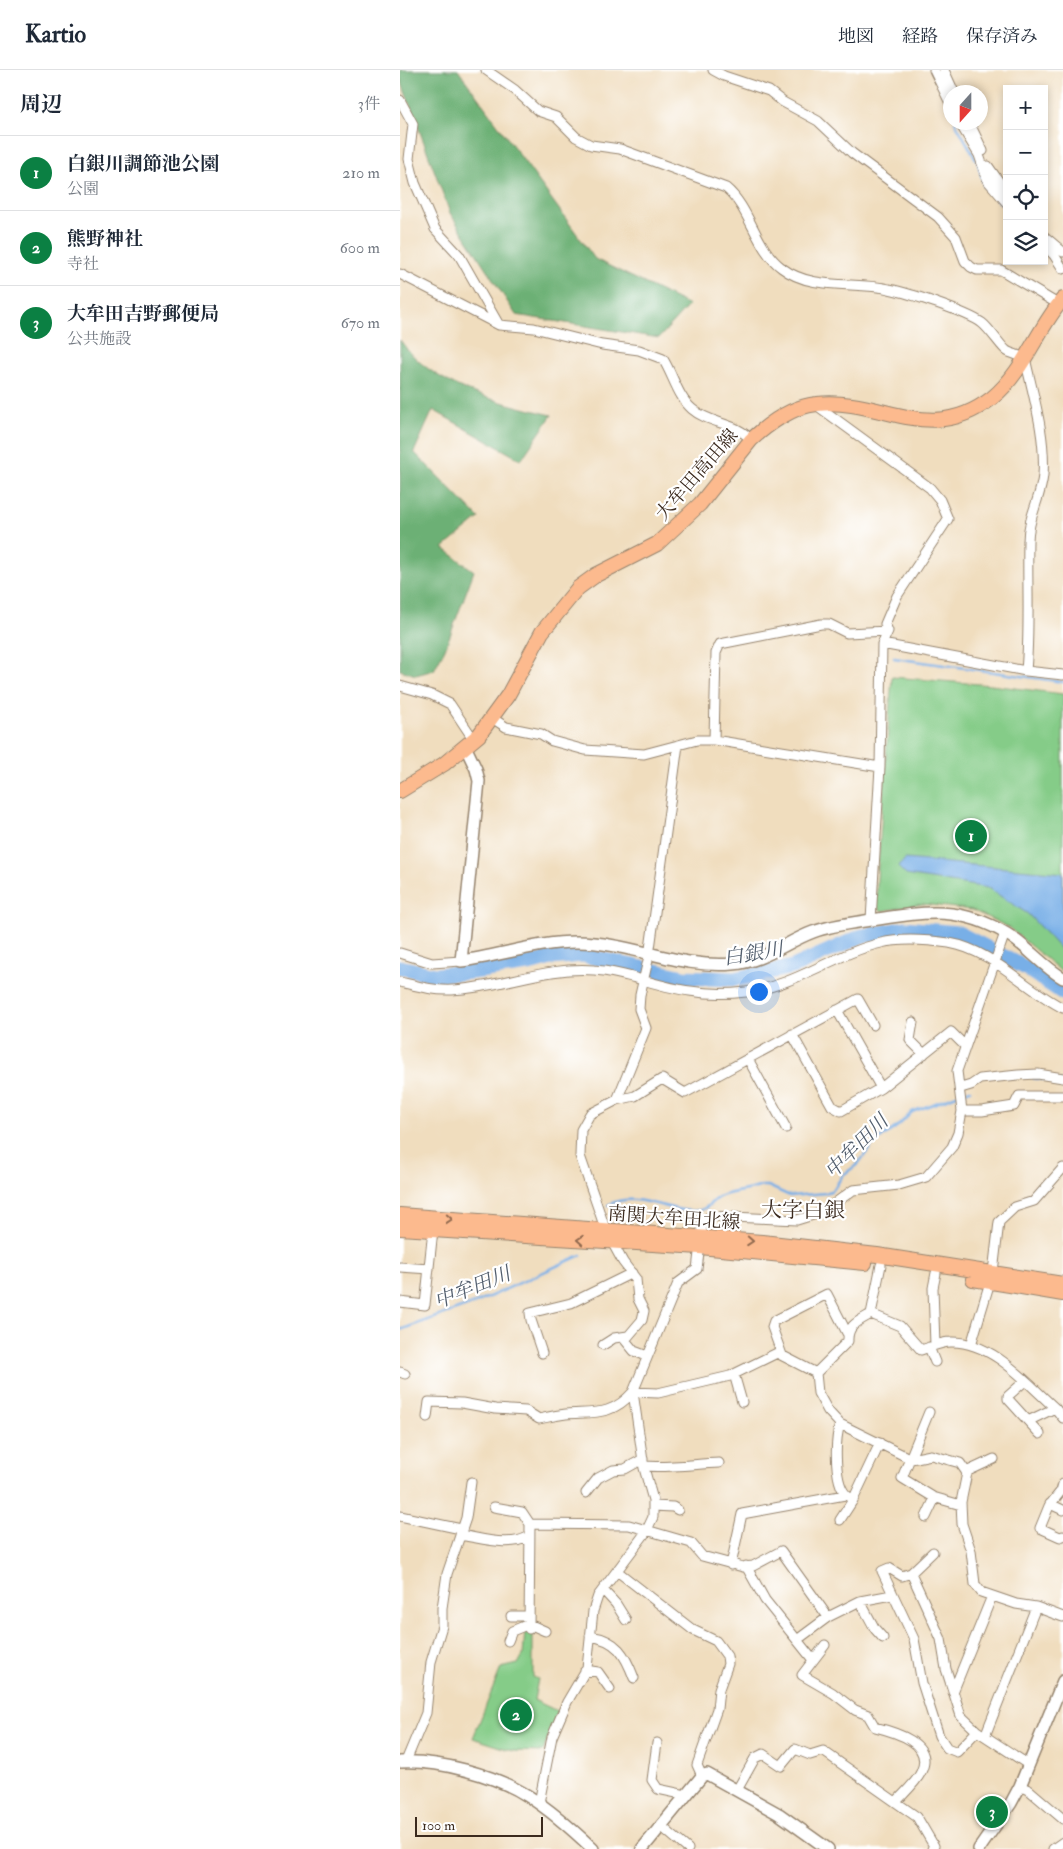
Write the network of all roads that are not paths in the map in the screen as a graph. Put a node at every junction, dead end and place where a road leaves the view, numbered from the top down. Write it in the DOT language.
graph roads {
  1 [pos="486,70"];
  2 [pos="713,70"];
  3 [pos="934,70"];
  4 [pos="944,70"];
  5 [pos="951,85"];
  6 [pos="943,89"];
  7 [pos="400,100"];
  8 [pos="964,130"];
  9 [pos="973,130"];
  10 [pos="1003,188"];
  11 [pos="1003,198"];
  12 [pos="1048,239"];
  13 [pos="1048,249"];
  14 [pos="1063,252"];
  15 [pos="1063,269"];
  16 [pos="400,274"];
  17 [pos="1061,302"];
  18 [pos="499,325"];
  19 [pos="1025,358"];
  20 [pos="815,404"];
  21 [pos="750,440"];
  22 [pos="888,631"];
  23 [pos="882,644"];
  24 [pos="1026,671"];
  25 [pos="1063,675"];
  26 [pos="400,686"];
  27 [pos="492,718"];
  28 [pos="714,740"];
  29 [pos="470,744"];
  30 [pos="678,745"];
  31 [pos="880,767"];
  32 [pos="400,791"];
  33 [pos="871,920"];
  34 [pos="1004,936"];
  35 [pos="400,953"];
  36 [pos="649,954"];
  37 [pos="461,961"];
  38 [pos="994,963"];
  39 [pos="644,977"];
  40 [pos="1063,978"];
  41 [pos="400,982"];
  42 [pos="1063,1008"];
  43 [pos="837,1010"];
  44 [pos="913,1022"];
  45 [pos="873,1025"];
  46 [pos="792,1034"];
  47 [pos="965,1046"];
  48 [pos="924,1054"];
  49 [pos="748,1059"];
  50 [pos="1063,1078"];
  51 [pos="881,1088"];
  52 [pos="961,1092"];
  53 [pos="1063,1096"];
  54 [pos="617,1100"];
  55 [pos="962,1112"];
  56 [pos="786,1128"];
  57 [pos="1063,1168"];
  58 [pos="400,1215"];
  59 [pos="400,1228"];
  60 [pos="433,1230"];
  61 [pos="610,1236"];
  62 [pos="701,1242"];
  63 [pos="881,1265"];
  64 [pos="400,1267"];
  65 [pos="429,1269"];
  66 [pos="632,1273"];
  67 [pos="936,1273"];
  68 [pos="991,1277"];
  69 [pos="1063,1284"];
  70 [pos="1063,1294"];
  71 [pos="400,1302"];
  72 [pos="871,1314"];
  73 [pos="847,1333"];
  74 [pos="628,1336"];
  75 [pos="603,1345"];
  76 [pos="971,1345"];
  77 [pos="932,1346"];
  78 [pos="542,1353"];
  79 [pos="647,1356"];
  80 [pos="782,1356"];
  81 [pos="935,1362"];
  82 [pos="816,1373"];
  83 [pos="734,1374"];
  84 [pos="1025,1381"];
  85 [pos="633,1392"];
  86 [pos="742,1402"];
  87 [pos="1055,1408"];
  88 [pos="929,1412"];
  89 [pos="428,1417"];
  90 [pos="1063,1418"];
  91 [pos="1028,1421"];
  92 [pos="840,1424"];
  93 [pos="1040,1434"];
  94 [pos="880,1444"];
  95 [pos="911,1459"];
  96 [pos="994,1459"];
  97 [pos="644,1463"];
  98 [pos="718,1463"];
  99 [pos="966,1472"];
  100 [pos="471,1482"];
  101 [pos="1063,1484"];
  102 [pos="586,1493"];
  103 [pos="849,1497"];
  104 [pos="935,1498"];
  105 [pos="1050,1504"];
  106 [pos="961,1505"];
  107 [pos="653,1506"];
  108 [pos="494,1507"];
  109 [pos="678,1510"];
  110 [pos="1063,1510"];
  111 [pos="400,1516"];
  112 [pos="926,1517"];
  113 [pos="840,1520"];
  114 [pos="530,1524"];
  115 [pos="647,1529"];
  116 [pos="461,1532"];
  117 [pos="529,1536"];
  118 [pos="1063,1536"];
  119 [pos="933,1552"];
  120 [pos="731,1565"];
  121 [pos="746,1566"];
  122 [pos="617,1571"];
  123 [pos="911,1573"];
  124 [pos="603,1590"];
  125 [pos="892,1595"];
  126 [pos="992,1596"];
  127 [pos="860,1601"];
  128 [pos="1036,1607"];
  129 [pos="511,1616"];
  130 [pos="828,1617"];
  131 [pos="1063,1617"];
  132 [pos="626,1620"];
  133 [pos="529,1623"];
  134 [pos="545,1631"];
  135 [pos="590,1636"];
  136 [pos="883,1638"];
  137 [pos="797,1640"];
  138 [pos="508,1642"];
  139 [pos="825,1645"];
  140 [pos="814,1660"];
  141 [pos="586,1670"];
  142 [pos="634,1678"];
  143 [pos="1063,1681"];
  144 [pos="610,1689"];
  145 [pos="953,1692"];
  146 [pos="981,1733"];
  147 [pos="657,1743"];
  148 [pos="403,1761"];
  149 [pos="1029,1765"];
  150 [pos="702,1776"];
  151 [pos="1020,1786"];
  152 [pos="737,1790"];
  153 [pos="686,1795"];
  154 [pos="896,1802"];
  155 [pos="539,1803"];
  156 [pos="1063,1819"];
  157 [pos="661,1826"];
  158 [pos="1063,1842"];
  159 [pos="935,1848"];
  160 [pos="593,1849"];
  161 [pos="642,1849"];
  162 [pos="688,1849"];
  163 [pos="828,1849"];
  164 [pos="979,1849"];
  165 [pos="1053,1849"];
  1 -- 19 [label="street"];
  2 -- 17 [label="street"];
  3 -- 6 [label="street"];
  4 -- 5 [label="street"];
  7 -- 18 [label="street"];
  8 -- 11 [label="street"];
  9 -- 10 [label="street"];
  12 -- 14 [label="street"];
  13 -- 15 [label="street"];
  16 -- 18 [label="street"];
  17 -- 19 [label="main road, 大牟田高田線"];
  18 -- 21 [label="street"];
  19 -- 20 [label="main road, 大牟田高田線"];
  19 -- 24 [label="street"];
  20 -- 21 [label="main road, 大牟田高田線"];
  20 -- 22 [label="street"];
  21 -- 27 [label="main road, 大牟田高田線"];
  22 -- 23 [label="street"];
  22 -- 28 [label="street"];
  23 -- 24 [label="street"];
  23 -- 31 [label="street"];
  24 -- 25 [label="street"];
  26 -- 29 [label="street"];
  27 -- 29 [label="main road, 大牟田高田線"];
  27 -- 30 [label="street"];
  28 -- 30 [label="street"];
  28 -- 31 [label="street"];
  29 -- 32 [label="main road, 大牟田高田線"];
  29 -- 37 [label="street"];
  30 -- 36 [label="street"];
  31 -- 33 [label="street"];
  33 -- 34 [label="street"];
  33 -- 36 [label="street"];
  34 -- 38 [label="street"];
  34 -- 40 [label="street"];
  35 -- 37 [label="street"];
  36 -- 37 [label="street"];
  36 -- 39 [label="street"];
  38 -- 39 [label="street"];
  38 -- 42 [label="street"];
  38 -- 47 [label="street"];
  39 -- 41 [label="street"];
  39 -- 54 [label="street"];
  43 -- 45 [label="street"];
  43 -- 46 [label="street"];
  43 -- 51 [label="street"];
  44 -- 48 [label="street"];
  46 -- 49 [label="street"];
  46 -- 51 [label="street"];
  47 -- 48 [label="street"];
  47 -- 52 [label="street"];
  48 -- 51 [label="street"];
  49 -- 54 [label="street"];
  49 -- 56 [label="street"];
  50 -- 52 [label="street"];
  52 -- 55 [label="street"];
  53 -- 55 [label="street"];
  54 -- 61 [label="street"];
  55 -- 62 [label="street"];
  57 -- 68 [label="street"];
  58 -- 61 [label="main road, 南関大牟田北線, one-way"];
  59 -- 60 [label="main road, 南関大牟田北線"];
  61 -- 60 [label="main road, 南関大牟田北線, one-way"];
  60 -- 65 [label="street"];
  61 -- 62 [label="main road, 南関大牟田北線"];
  61 -- 66 [label="street"];
  62 -- 63 [label="main road, 南関大牟田北線"];
  62 -- 68 [label="main road, 南関大牟田北線, one-way"];
  62 -- 79 [label="street"];
  63 -- 67 [label="main road, 南関大牟田北線"];
  63 -- 72 [label="street"];
  64 -- 65 [label="street"];
  65 -- 71 [label="street"];
  66 -- 74 [label="street"];
  66 -- 78 [label="street"];
  67 -- 68 [label="main road, 南関大牟田北線"];
  67 -- 77 [label="street"];
  68 -- 69 [label="main road, 南関大牟田北線"];
  68 -- 70 [label="main road, 南関大牟田北線"];
  68 -- 76 [label="street"];
  72 -- 73 [label="street"];
  72 -- 77 [label="street"];
  73 -- 80 [label="street"];
  73 -- 82 [label="street"];
  74 -- 75 [label="street"];
  74 -- 79 [label="street"];
  76 -- 77 [label="street"];
  76 -- 84 [label="street"];
  77 -- 81 [label="street"];
  79 -- 85 [label="street"];
  80 -- 82 [label="street"];
  80 -- 83 [label="street"];
  82 -- 92 [label="street"];
  83 -- 85 [label="street"];
  83 -- 86 [label="street"];
  84 -- 87 [label="street"];
  84 -- 91 [label="street"];
  85 -- 89 [label="street"];
  85 -- 97 [label="street"];
  87 -- 90 [label="street"];
  87 -- 91 [label="street"];
  88 -- 95 [label="street"];
  91 -- 93 [label="street"];
  92 -- 94 [label="street"];
  92 -- 103 [label="street"];
  94 -- 95 [label="street"];
  94 -- 103 [label="street"];
  95 -- 99 [label="street"];
  95 -- 104 [label="street"];
  96 -- 99 [label="street"];
  97 -- 98 [label="street"];
  97 -- 102 [label="street"];
  97 -- 107 [label="street"];
  99 -- 106 [label="street"];
  100 -- 116 [label="street"];
  101 -- 105 [label="street"];
  103 -- 113 [label="street"];
  103 -- 120 [label="street"];
  104 -- 106 [label="street"];
  104 -- 112 [label="street"];
  105 -- 110 [label="street"];
  105 -- 118 [label="street"];
  106 -- 126 [label="street"];
  107 -- 109 [label="street"];
  107 -- 115 [label="street"];
  108 -- 114 [label="street"];
  111 -- 116 [label="street"];
  114 -- 115 [label="street"];
  114 -- 117 [label="street"];
  115 -- 120 [label="street"];
  115 -- 122 [label="street"];
  116 -- 117 [label="street"];
  116 -- 148 [label="street"];
  117 -- 133 [label="street"];
  119 -- 123 [label="street"];
  120 -- 121 [label="street"];
  121 -- 130 [label="street"];
  121 -- 137 [label="street"];
  122 -- 124 [label="street"];
  122 -- 150 [label="street"];
  123 -- 125 [label="street"];
  123 -- 145 [label="street"];
  124 -- 132 [label="street"];
  124 -- 135 [label="street"];
  125 -- 127 [label="street"];
  125 -- 146 [label="street"];
  126 -- 128 [label="street"];
  126 -- 145 [label="street"];
  127 -- 130 [label="street"];
  127 -- 136 [label="street"];
  128 -- 131 [label="street"];
  128 -- 146 [label="street"];
  129 -- 133 [label="street"];
  130 -- 137 [label="street"];
  133 -- 134 [label="street"];
  133 -- 138 [label="street"];
  135 -- 141 [label="street"];
  135 -- 142 [label="street"];
  137 -- 140 [label="street"];
  139 -- 140 [label="street"];
  140 -- 154 [label="street"];
  141 -- 144 [label="street"];
  141 -- 155 [label="street"];
  143 -- 149 [label="street"];
  145 -- 146 [label="street"];
  146 -- 149 [label="street"];
  147 -- 153 [label="street"];
  148 -- 155 [label="street"];
  149 -- 151 [label="street"];
  150 -- 152 [label="street"];
  150 -- 153 [label="street"];
  151 -- 156 [label="street"];
  151 -- 164 [label="street"];
  152 -- 154 [label="street"];
  152 -- 163 [label="street"];
  153 -- 157 [label="street"];
  154 -- 159 [label="street"];
  155 -- 160 [label="street"];
  157 -- 161 [label="street"];
  157 -- 162 [label="street"];
  158 -- 165 [label="street"];
}
